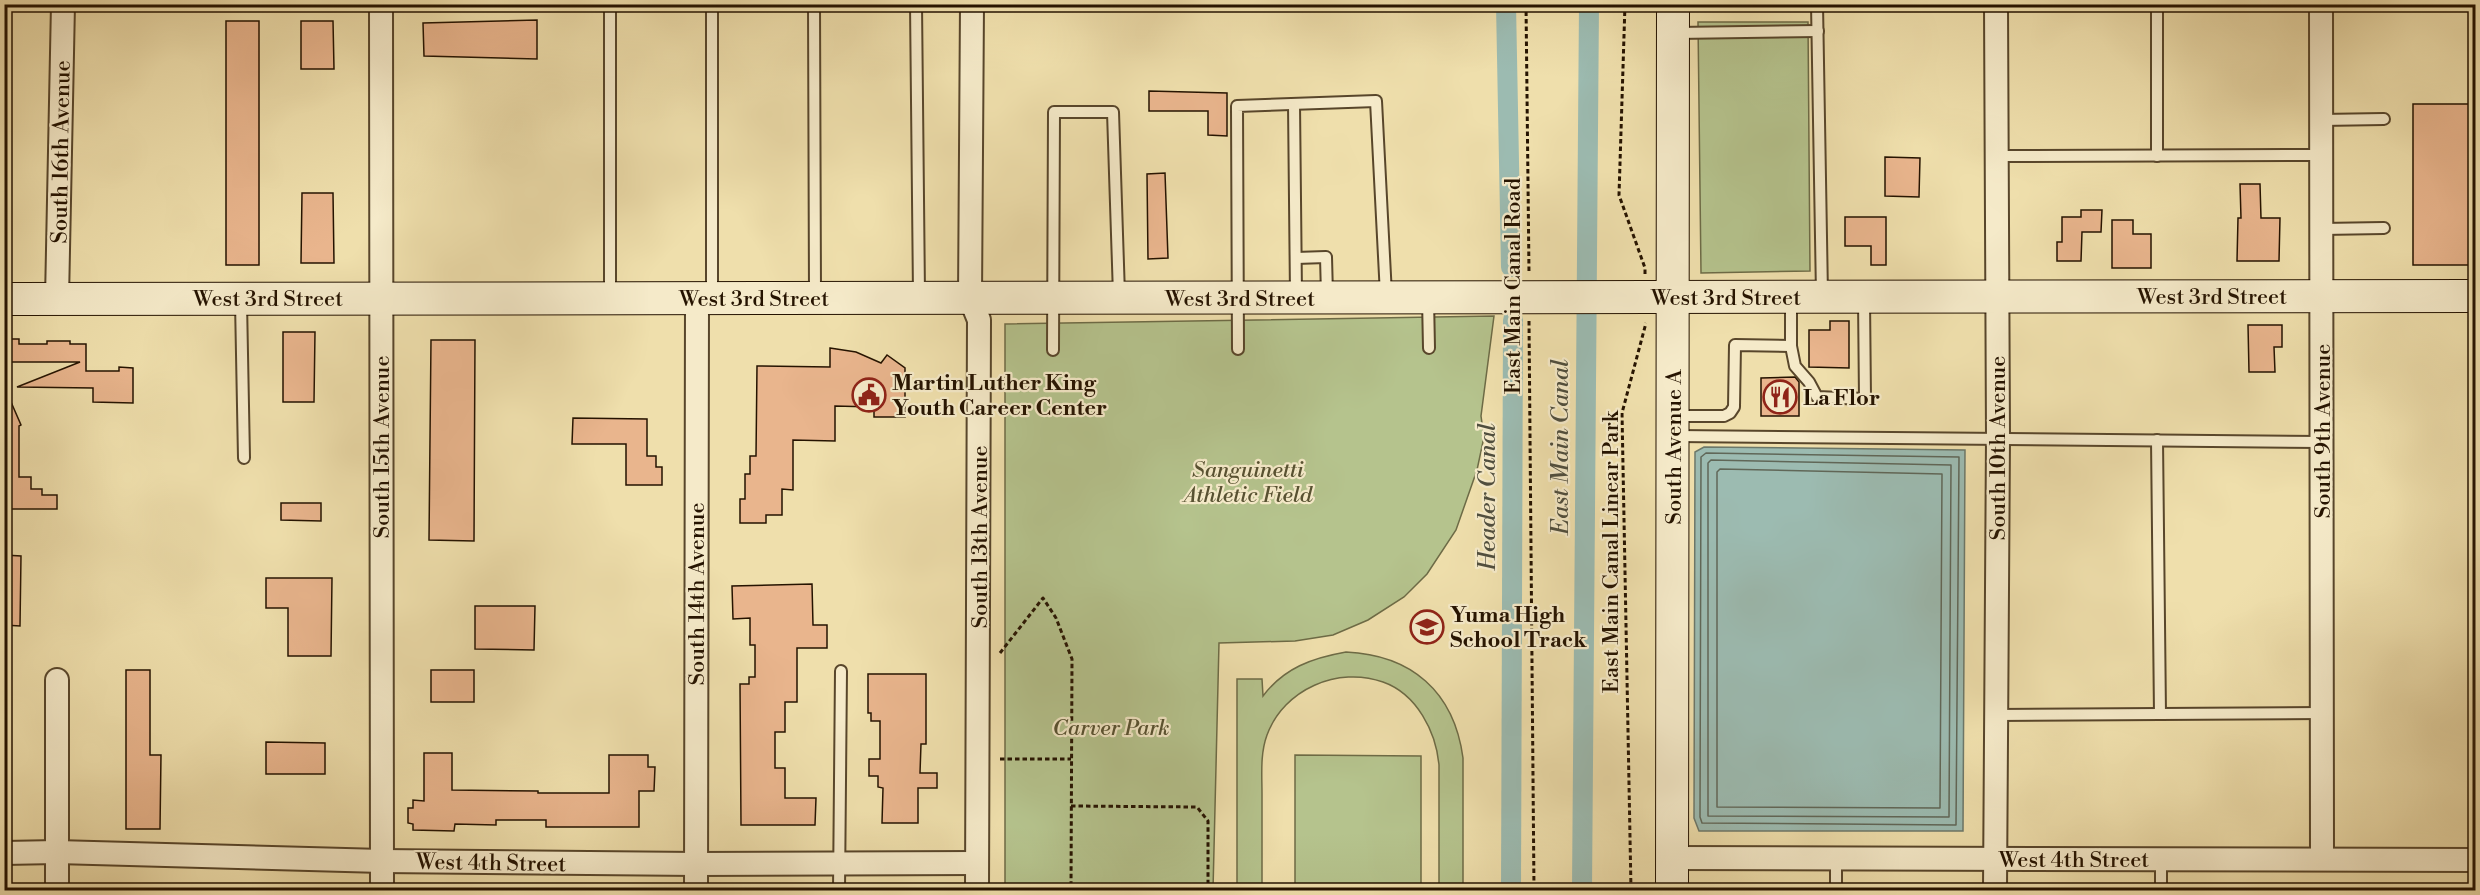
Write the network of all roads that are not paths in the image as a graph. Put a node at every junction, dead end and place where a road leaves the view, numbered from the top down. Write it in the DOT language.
graph roads {
  1 [pos="63,4"];
  2 [pos="381,4"];
  3 [pos="610,4"];
  4 [pos="712,4"];
  5 [pos="814,4"];
  6 [pos="916,4"];
  7 [pos="972,4"];
  8 [pos="1817,4"];
  9 [pos="1996,4"];
  10 [pos="2157,4"];
  11 [pos="2321,4"];
  12 [pos="1673,19"];
  13 [pos="1818,31"];
  14 [pos="1294,104"];
  15 [pos="2384,119"];
  16 [pos="2321,120"];
  17 [pos="2321,155"];
  18 [pos="1997,156"];
  19 [pos="2157,156"];
  20 [pos="2384,228"];
  21 [pos="2322,229"];
  22 [pos="1296,258"];
  23 [pos="2322,296"];
  24 [pos="2475,296"];
  25 [pos="1648,297"];
  26 [pos="1791,297"];
  27 [pos="1822,297"];
  28 [pos="1864,297"];
  29 [pos="1996,297"];
  30 [pos="57,298"];
  31 [pos="241,298"];
  32 [pos="381,298"];
  33 [pos="610,298"];
  34 [pos="704,298"];
  35 [pos="815,298"];
  36 [pos="919,298"];
  37 [pos="970,298"];
  38 [pos="1054,298"];
  39 [pos="1120,298"];
  40 [pos="1237,298"];
  41 [pos="1296,298"];
  42 [pos="1328,298"];
  43 [pos="1386,298"];
  44 [pos="1428,298"];
  45 [pos="4,299"];
  46 [pos="1791,346"];
  47 [pos="1429,348"];
  48 [pos="1238,349"];
  49 [pos="1053,350"];
  50 [pos="1673,426"];
  51 [pos="1998,438"];
  52 [pos="2157,440"];
  53 [pos="2321,442"];
  54 [pos="243,458"];
  55 [pos="841,671"];
  56 [pos="57,680"];
  57 [pos="2322,713"];
  58 [pos="2160,714"];
  59 [pos="1996,715"];
  60 [pos="57,852"];
  61 [pos="4,853"];
  62 [pos="1836,857"];
  63 [pos="1672,858"];
  64 [pos="2322,858"];
  65 [pos="1995,859"];
  66 [pos="2161,860"];
  67 [pos="2475,860"];
  68 [pos="382,861"];
  69 [pos="839,863"];
  70 [pos="977,863"];
  71 [pos="696,864"];
  72 [pos="57,891"];
  73 [pos="382,891"];
  74 [pos="696,891"];
  75 [pos="839,891"];
  76 [pos="977,891"];
  77 [pos="1672,891"];
  78 [pos="1836,891"];
  79 [pos="1995,891"];
  80 [pos="2162,891"];
  1 -- 30 [label="street, South 16th Avenue"];
  2 -- 32 [label="street, South 15th Avenue"];
  3 -- 33 [label="lane"];
  4 -- 34 [label="lane"];
  5 -- 35 [label="lane"];
  6 -- 36 [label="lane"];
  7 -- 37 [label="street, South 13th Avenue"];
  8 -- 13 [label="lane"];
  9 -- 18 [label="street, South 10th Avenue"];
  10 -- 19 [label="lane"];
  11 -- 16 [label="street, South 9th Avenue"];
  12 -- 13 [label="lane"];
  12 -- 25 [label="street, South Avenue A"];
  13 -- 27 [label="lane"];
  14 -- 22 [label="lane"];
  14 -- 40 [label="lane"];
  14 -- 43 [label="lane"];
  15 -- 16 [label="lane"];
  16 -- 17 [label="street, South 9th Avenue"];
  17 -- 19 [label="lane"];
  17 -- 21 [label="street, South 9th Avenue"];
  18 -- 19 [label="lane"];
  18 -- 29 [label="street, South 10th Avenue"];
  20 -- 21 [label="lane"];
  21 -- 23 [label="street, South 9th Avenue"];
  22 -- 41 [label="lane"];
  22 -- 42 [label="lane"];
  23 -- 24 [label="street, West 3rd Street"];
  23 -- 29 [label="street, West 3rd Street"];
  23 -- 53 [label="street, South 9th Avenue"];
  25 -- 26 [label="street, West 3rd Street"];
  25 -- 44 [label="street, West 3rd Street"];
  25 -- 50 [label="street, South Avenue A"];
  26 -- 27 [label="street, West 3rd Street"];
  26 -- 46 [label="lane"];
  27 -- 28 [label="street, West 3rd Street"];
  28 -- 29 [label="street, West 3rd Street"];
  28 -- 46 [label="lane"];
  29 -- 51 [label="street, South 10th Avenue"];
  30 -- 31 [label="street, West 3rd Street"];
  30 -- 45 [label="street, West 3rd Street"];
  31 -- 32 [label="street, West 3rd Street"];
  31 -- 54 [label="lane"];
  32 -- 33 [label="street, West 3rd Street"];
  32 -- 68 [label="street, South 15th Avenue"];
  33 -- 34 [label="street, West 3rd Street"];
  34 -- 35 [label="street, West 3rd Street"];
  34 -- 71 [label="street, South 14th Avenue"];
  35 -- 36 [label="street, West 3rd Street"];
  36 -- 37 [label="street, West 3rd Street"];
  37 -- 38 [label="street, West 3rd Street"];
  37 -- 70 [label="street, South 13th Avenue"];
  38 -- 39 [label="street, West 3rd Street"];
  38 -- 39 [label="lane"];
  38 -- 49 [label="lane"];
  39 -- 40 [label="street, West 3rd Street"];
  40 -- 41 [label="street, West 3rd Street"];
  40 -- 48 [label="lane"];
  41 -- 42 [label="street, West 3rd Street"];
  42 -- 43 [label="street, West 3rd Street"];
  43 -- 44 [label="street, West 3rd Street"];
  44 -- 47 [label="lane"];
  46 -- 50 [label="lane"];
  50 -- 51 [label="lane"];
  50 -- 63 [label="street, South Avenue A"];
  51 -- 52 [label="lane"];
  51 -- 59 [label="street, South 10th Avenue"];
  52 -- 53 [label="lane"];
  52 -- 58 [label="lane"];
  53 -- 57 [label="street, South 9th Avenue"];
  55 -- 69 [label="lane"];
  56 -- 60 [label="street"];
  57 -- 58 [label="lane"];
  57 -- 64 [label="street, South 9th Avenue"];
  58 -- 59 [label="lane"];
  59 -- 65 [label="street, South 10th Avenue"];
  60 -- 61 [label="street, West 4th Street"];
  60 -- 68 [label="street, West 4th Street"];
  60 -- 72 [label="street"];
  62 -- 63 [label="street, West 4th Street"];
  62 -- 65 [label="street, West 4th Street"];
  62 -- 78 [label="lane"];
  63 -- 77 [label="street, South Avenue A"];
  64 -- 66 [label="street, West 4th Street"];
  64 -- 67 [label="street, West 4th Street"];
  65 -- 66 [label="street, West 4th Street"];
  65 -- 79 [label="street, South 10th Avenue"];
  66 -- 80 [label="lane"];
  68 -- 71 [label="street, West 4th Street"];
  68 -- 73 [label="street, South 15th Avenue"];
  69 -- 70 [label="street, West 4th Street"];
  69 -- 71 [label="street, West 4th Street"];
  69 -- 75 [label="lane"];
  70 -- 76 [label="street, South 13th Avenue"];
  71 -- 74 [label="street, South 14th Avenue"];
}
